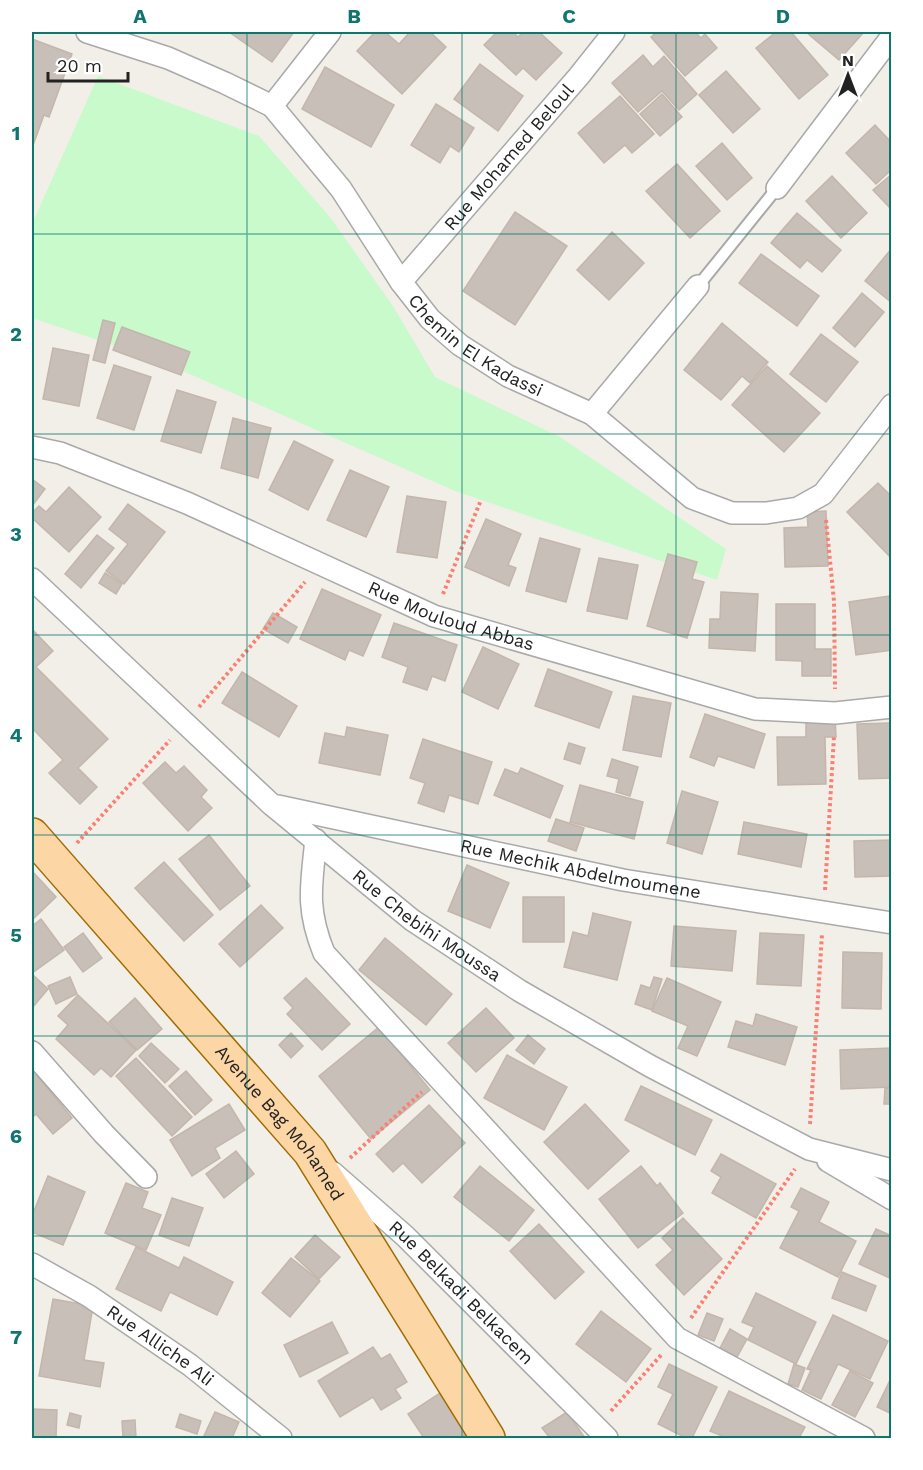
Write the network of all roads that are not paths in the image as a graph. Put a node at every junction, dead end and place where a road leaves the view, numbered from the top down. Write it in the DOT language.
graph roads {
  1 [pos="87,32"];
  2 [pos="330,32"];
  3 [pos="614,32"];
  4 [pos="891,36"];
  5 [pos="272,106"];
  6 [pos="777,188"];
  7 [pos="401,282"];
  8 [pos="698,286"];
  9 [pos="891,405"];
  10 [pos="592,414"];
  11 [pos="32,447"];
  12 [pos="32,579"];
  13 [pos="891,707"];
  14 [pos="272,805"];
  15 [pos="32,835"];
  16 [pos="316,840"];
  17 [pos="891,922"];
  18 [pos="32,1052"];
  19 [pos="809,1149"];
  20 [pos="310,1152"];
  21 [pos="891,1170"];
  22 [pos="146,1177"];
  23 [pos="891,1199"];
  24 [pos="32,1264"];
  25 [pos="602,1433"];
  26 [pos="281,1438"];
  27 [pos="488,1438"];
  28 [pos="864,1438"];
  1 -- 5 [label="street, Chemin El Kadassi"];
  2 -- 5 [label="street"];
  3 -- 7 [label="street, Rue Mohamed Beloul"];
  4 -- 6 [label="street"];
  5 -- 7 [label="street, Chemin El Kadassi"];
  6 -- 8 [label="lane"];
  7 -- 10 [label="street, Chemin El Kadassi"];
  8 -- 10 [label="street"];
  9 -- 10 [label="street, Chemin El Kadassi"];
  11 -- 13 [label="street, Rue Mouloud Abbas"];
  12 -- 14 [label="street, Rue Chebihi Moussa"];
  14 -- 16 [label="street, Rue Chebihi Moussa"];
  14 -- 17 [label="street, Rue Mechik Abdelmoumene"];
  15 -- 20 [label="main road, Avenue Bag Mohamed"];
  16 -- 19 [label="street, Rue Chebihi Moussa"];
  16 -- 28 [label="street"];
  18 -- 22 [label="street"];
  19 -- 21 [label="street, Rue Chebihi Moussa"];
  19 -- 23 [label="street"];
  20 -- 25 [label="street, Rue Belkadi Belkacem"];
  20 -- 27 [label="main road, Avenue Bag Mohamed"];
  24 -- 26 [label="street, Rue Alliche Ali"];
}
